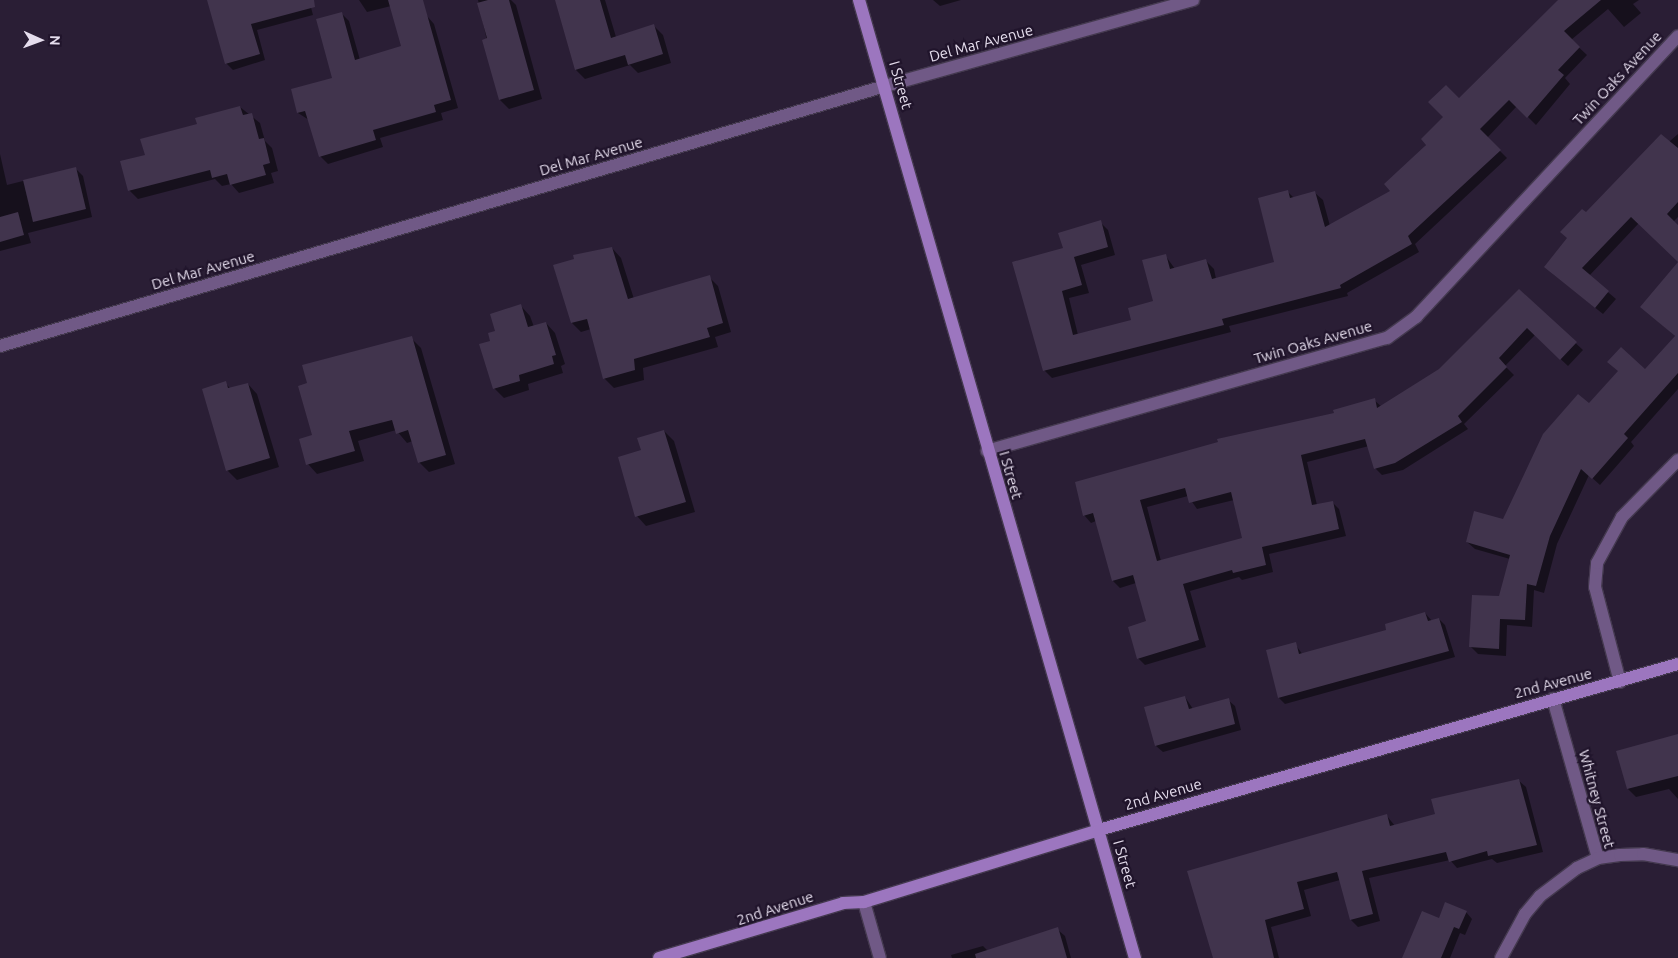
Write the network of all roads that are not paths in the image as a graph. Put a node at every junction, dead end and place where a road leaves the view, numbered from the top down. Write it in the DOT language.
graph roads {
  1 [pos="859,0"];
  2 [pos="1193,0"];
  3 [pos="1678,36"];
  4 [pos="884,86"];
  5 [pos="0,346"];
  6 [pos="987,451"];
  7 [pos="1678,460"];
  8 [pos="1678,664"];
  9 [pos="1620,682"];
  10 [pos="1553,699"];
  11 [pos="1099,830"];
  12 [pos="1598,858"];
  13 [pos="1678,860"];
  14 [pos="864,902"];
  15 [pos="659,958"];
  16 [pos="880,958"];
  17 [pos="1135,958"];
  18 [pos="1502,958"];
  1 -- 4 [label="street, I Street"];
  2 -- 4 [label="street, Del Mar Avenue"];
  3 -- 6 [label="street, Twin Oaks Avenue"];
  4 -- 5 [label="street, Del Mar Avenue"];
  4 -- 6 [label="street, I Street"];
  6 -- 11 [label="street, I Street"];
  7 -- 9 [label="street"];
  8 -- 9 [label="street, 2nd Avenue"];
  9 -- 10 [label="street, 2nd Avenue"];
  10 -- 11 [label="street, 2nd Avenue"];
  10 -- 12 [label="street, Whitney Street"];
  11 -- 14 [label="street, 2nd Avenue"];
  11 -- 17 [label="street, I Street"];
  12 -- 13 [label="street"];
  12 -- 18 [label="street, Whitney Street"];
  14 -- 15 [label="street, 2nd Avenue"];
  14 -- 16 [label="street"];
}
